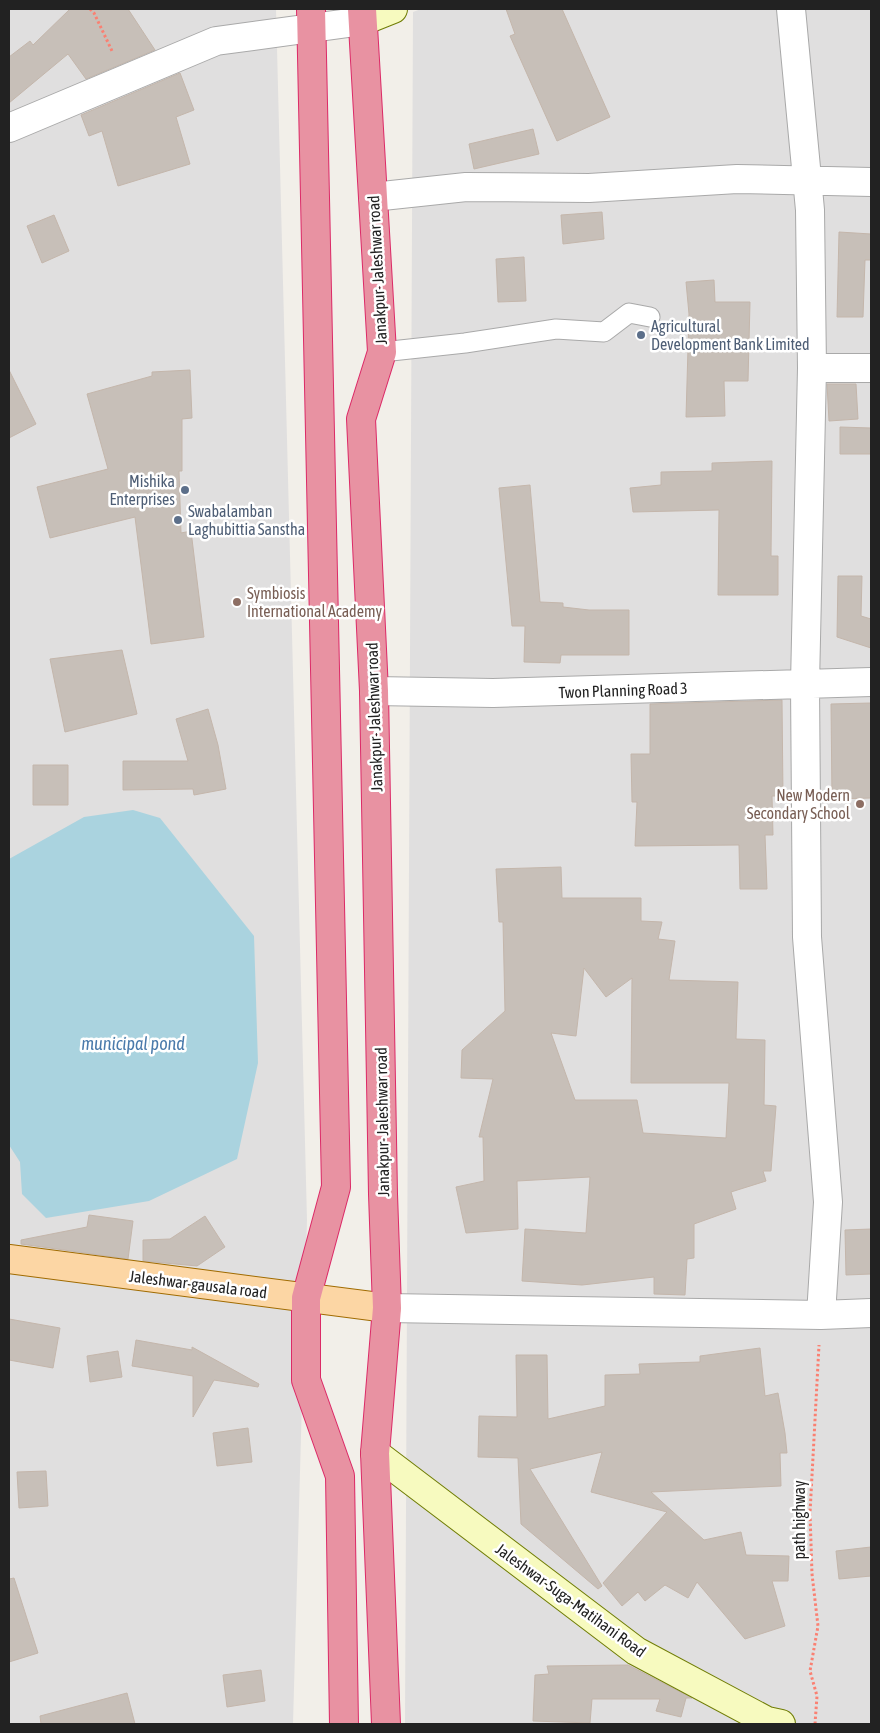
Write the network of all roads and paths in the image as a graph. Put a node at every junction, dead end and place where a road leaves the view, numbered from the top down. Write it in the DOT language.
graph roads {
  1 [pos="90,9"];
  2 [pos="393,9"];
  3 [pos="791,9"];
  4 [pos="362,15"];
  5 [pos="312,18"];
  6 [pos="122,80"];
  7 [pos="9,128"];
  8 [pos="807,182"];
  9 [pos="871,182"];
  10 [pos="373,196"];
  11 [pos="650,317"];
  12 [pos="382,352"];
  13 [pos="812,368"];
  14 [pos="871,368"];
  15 [pos="871,682"];
  16 [pos="805,684"];
  17 [pos="374,691"];
  18 [pos="9,1259"];
  19 [pos="306,1298"];
  20 [pos="387,1308"];
  21 [pos="871,1313"];
  22 [pos="821,1315"];
  23 [pos="376,1453"];
  24 [pos="344,1724"];
  25 [pos="386,1724"];
  26 [pos="781,1724"];
  27 [pos="815,1724"];
  1 -- 6 [label="path"];
  2 -- 4 [label="main road"];
  3 -- 8 [label="street"];
  4 -- 5 [label="street"];
  4 -- 10 [label="highway, Janakpur- Jaleshwar road"];
  5 -- 6 [label="street"];
  5 -- 19 [label="highway"];
  6 -- 7 [label="street"];
  8 -- 9 [label="street"];
  8 -- 10 [label="street"];
  8 -- 13 [label="street"];
  10 -- 12 [label="highway, Janakpur- Jaleshwar road"];
  11 -- 12 [label="lane"];
  12 -- 17 [label="highway, Janakpur- Jaleshwar road"];
  13 -- 14 [label="street"];
  13 -- 16 [label="street"];
  15 -- 16 [label="street, Twon Planning Road 3"];
  16 -- 17 [label="street, Twon Planning Road 3"];
  16 -- 22 [label="street"];
  17 -- 20 [label="highway, Janakpur- Jaleshwar road"];
  18 -- 19 [label="main road, Jaleshwar-gausala road"];
  19 -- 20 [label="main road, Jaleshwar-gausala road"];
  19 -- 24 [label="highway"];
  20 -- 22 [label="street"];
  20 -- 23 [label="highway, Janakpur- Jaleshwar road"];
  21 -- 22 [label="street"];
  22 -- 27 [label="path, path highway"];
  23 -- 25 [label="highway, Janakpur- Jaleshwar road"];
  23 -- 26 [label="main road, Jaleshwar-Suga-Matihani Road"];
}
